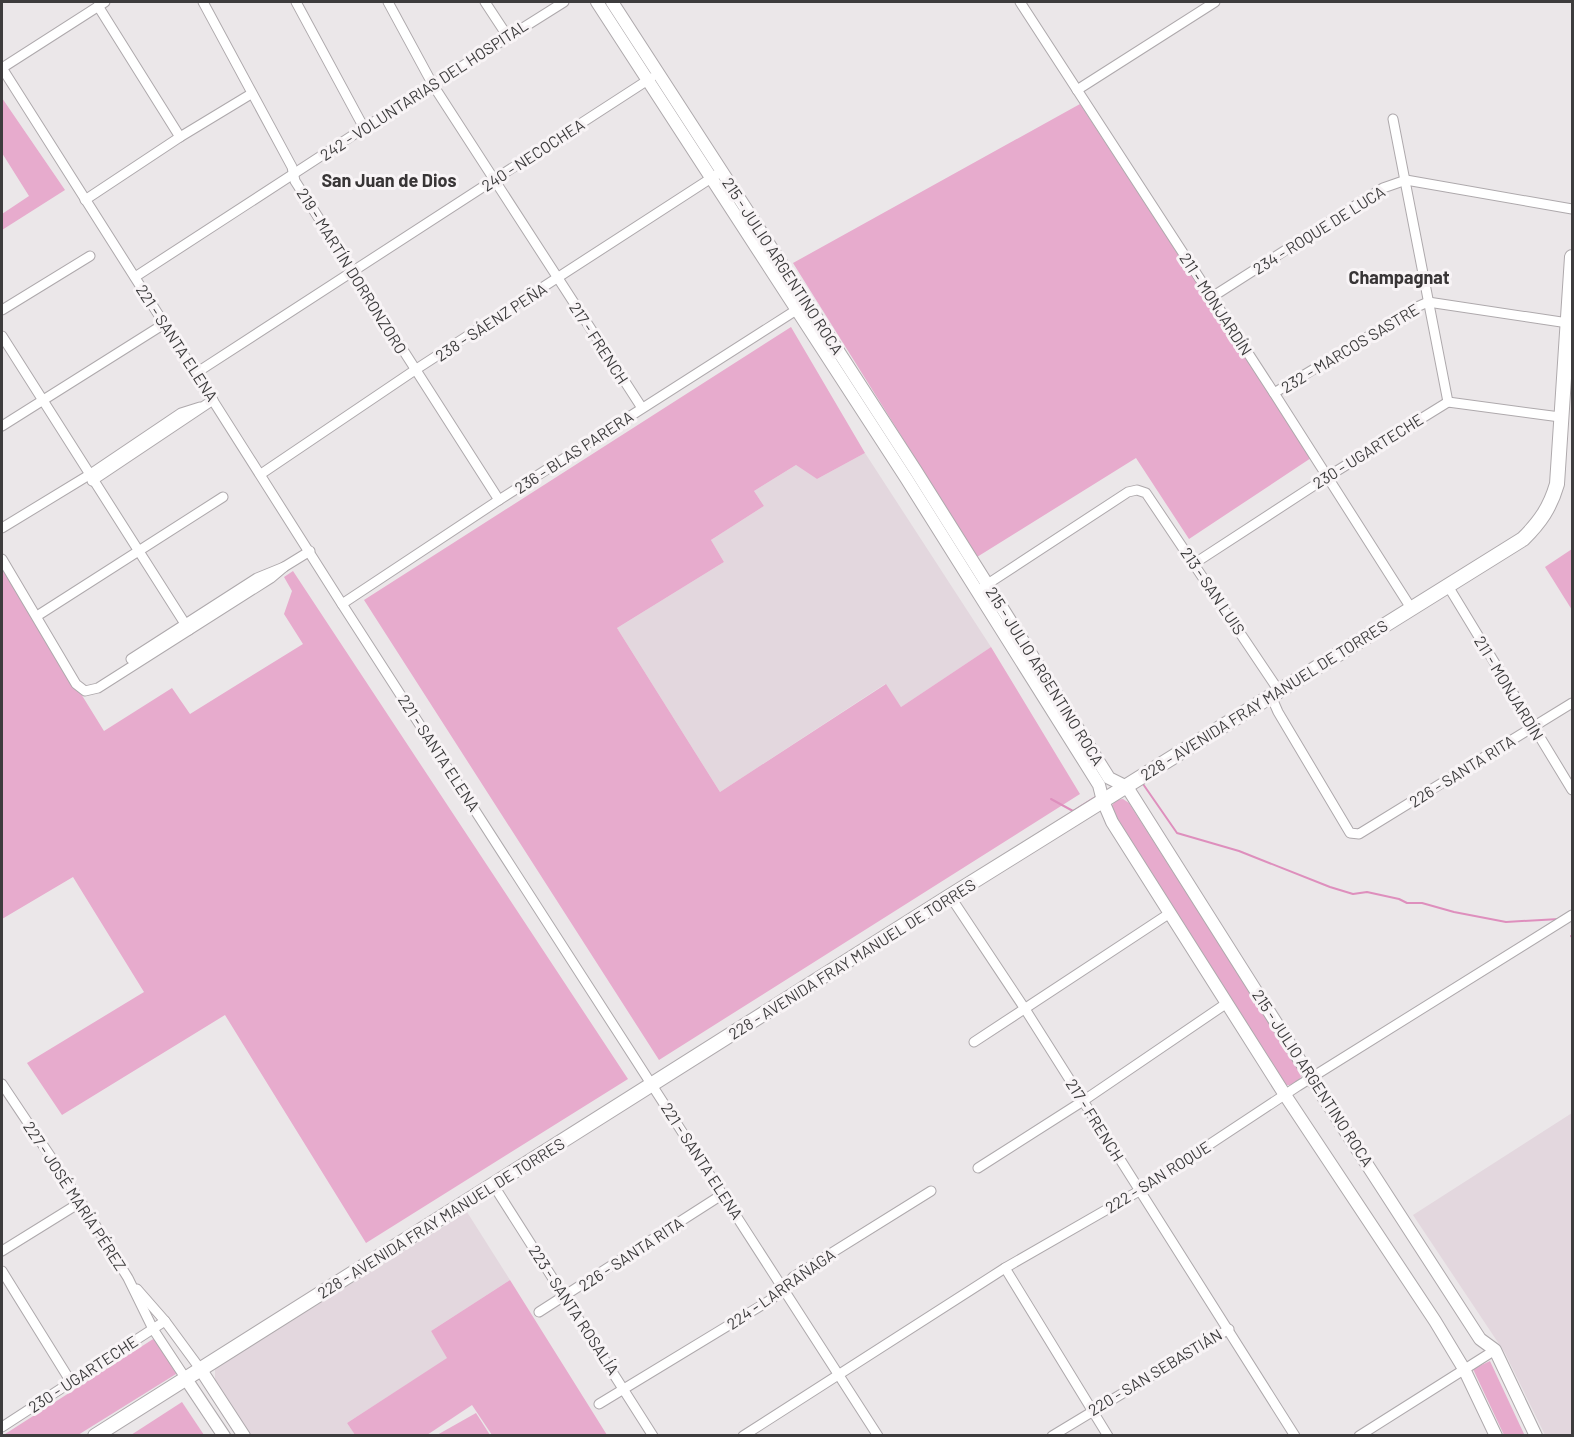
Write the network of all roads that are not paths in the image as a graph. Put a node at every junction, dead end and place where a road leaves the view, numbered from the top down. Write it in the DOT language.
graph roads {
  1 [pos="203,2"];
  2 [pos="296,2"];
  3 [pos="388,2"];
  4 [pos="485,2"];
  5 [pos="564,2"];
  6 [pos="597,2"];
  7 [pos="612,2"];
  8 [pos="1020,2"];
  9 [pos="1215,2"];
  10 [pos="101,4"];
  11 [pos="508,37"];
  12 [pos="2,68"];
  13 [pos="653,76"];
  14 [pos="433,85"];
  15 [pos="1077,90"];
  16 [pos="251,94"];
  17 [pos="1393,118"];
  18 [pos="364,128"];
  19 [pos="180,137"];
  20 [pos="294,174"];
  21 [pos="716,174"];
  22 [pos="495,180"];
  23 [pos="1406,180"];
  24 [pos="85,200"];
  25 [pos="1572,209"];
  26 [pos="90,255"];
  27 [pos="1572,257"];
  28 [pos="352,271"];
  29 [pos="135,278"];
  30 [pos="558,279"];
  31 [pos="1212,297"];
  32 [pos="1428,302"];
  33 [pos="802,307"];
  34 [pos="2,310"];
  35 [pos="1568,323"];
  36 [pos="164,324"];
  37 [pos="2,336"];
  38 [pos="416,370"];
  39 [pos="1564,372"];
  40 [pos="196,373"];
  41 [pos="1274,393"];
  42 [pos="42,400"];
  43 [pos="213,400"];
  44 [pos="1572,401"];
  45 [pos="1448,402"];
  46 [pos="642,408"];
  47 [pos="1566,420"];
  48 [pos="2,426"];
  49 [pos="261,474"];
  50 [pos="1327,477"];
  51 [pos="91,478"];
  52 [pos="223,497"];
  53 [pos="499,500"];
  54 [pos="2,528"];
  55 [pos="139,551"];
  56 [pos="310,551"];
  57 [pos="2,559"];
  58 [pos="1195,563"];
  59 [pos="1448,586"];
  60 [pos="982,588"];
  61 [pos="342,604"];
  62 [pos="1411,608"];
  63 [pos="37,616"];
  64 [pos="187,628"];
  65 [pos="1275,694"];
  66 [pos="1572,703"];
  67 [pos="1532,727"];
  68 [pos="1127,787"];
  69 [pos="1572,790"];
  70 [pos="1102,801"];
  71 [pos="1350,833"];
  72 [pos="950,896"];
  73 [pos="1170,913"];
  74 [pos="1572,915"];
  75 [pos="1227,1003"];
  76 [pos="1025,1009"];
  77 [pos="974,1041"];
  78 [pos="1311,1078"];
  79 [pos="653,1085"];
  80 [pos="2,1086"];
  81 [pos="1285,1095"];
  82 [pos="1083,1101"];
  83 [pos="978,1168"];
  84 [pos="494,1186"];
  85 [pos="931,1191"];
  86 [pos="1139,1191"];
  87 [pos="723,1194"];
  88 [pos="81,1202"];
  89 [pos="2,1251"];
  90 [pos="1005,1269"];
  91 [pos="2,1271"];
  92 [pos="128,1278"];
  93 [pos="783,1288"];
  94 [pos="565,1296"];
  95 [pos="539,1312"];
  96 [pos="165,1321"];
  97 [pos="153,1329"];
  98 [pos="1229,1329"];
  99 [pos="1495,1350"];
  100 [pos="1464,1369"];
  101 [pos="201,1370"];
  102 [pos="838,1375"];
  103 [pos="186,1379"];
  104 [pos="71,1382"];
  105 [pos="625,1389"];
  106 [pos="599,1404"];
  107 [pos="1091,1410"];
  108 [pos="2,1427"];
  109 [pos="95,1436"];
  110 [pos="224,1436"];
  111 [pos="244,1436"];
  112 [pos="653,1436"];
  113 [pos="743,1436"];
  114 [pos="878,1436"];
  115 [pos="1052,1436"];
  116 [pos="1107,1436"];
  117 [pos="1295,1436"];
  118 [pos="1359,1436"];
  119 [pos="1496,1436"];
  120 [pos="1536,1436"];
  1 -- 16 [label="street, 219 - MARTÍN DORRONZORO"];
  2 -- 18 [label="street"];
  3 -- 14 [label="street, 217 - FRENCH"];
  4 -- 11 [label="street"];
  5 -- 11 [label="street, 242 - VOLUNTARIAS DEL HOSPITAL"];
  6 -- 13 [label="street, 215 - JULIO ARGENTINO ROCA"];
  7 -- 13 [label="street, 215 - JULIO ARGENTINO ROCA"];
  8 -- 15 [label="street, 211 - MONJARDÍN"];
  9 -- 15 [label="street"];
  10 -- 12 [label="street"];
  10 -- 19 [label="street"];
  11 -- 14 [label="street, 242 - VOLUNTARIAS DEL HOSPITAL"];
  12 -- 24 [label="street, 221 - SANTA ELENA"];
  13 -- 21 [label="street, 215 - JULIO ARGENTINO ROCA"];
  13 -- 22 [label="street, 240 - NECOCHEA"];
  14 -- 18 [label="street, 242 - VOLUNTARIAS DEL HOSPITAL"];
  14 -- 22 [label="street, 217 - FRENCH"];
  15 -- 31 [label="street, 211 - MONJARDÍN"];
  16 -- 19 [label="street"];
  16 -- 20 [label="street, 219 - MARTÍN DORRONZORO"];
  17 -- 23 [label="street"];
  18 -- 20 [label="street, 242 - VOLUNTARIAS DEL HOSPITAL"];
  19 -- 24 [label="street"];
  20 -- 28 [label="street, 219 - MARTÍN DORRONZORO"];
  20 -- 29 [label="street, 242 - VOLUNTARIAS DEL HOSPITAL"];
  21 -- 30 [label="street, 238 - SÁENZ PEÑA"];
  21 -- 33 [label="street, 215 - JULIO ARGENTINO ROCA"];
  22 -- 28 [label="street, 240 - NECOCHEA"];
  22 -- 30 [label="street, 217 - FRENCH"];
  23 -- 25 [label="street, 234 - ROQUE DE LUCA"];
  23 -- 31 [label="street, 234 - ROQUE DE LUCA"];
  23 -- 32 [label="street"];
  24 -- 29 [label="street, 221 - SANTA ELENA"];
  26 -- 34 [label="street"];
  27 -- 35 [label="main road"];
  28 -- 38 [label="street, 219 - MARTÍN DORRONZORO"];
  28 -- 40 [label="street, 240 - NECOCHEA"];
  29 -- 36 [label="street, 221 - SANTA ELENA"];
  30 -- 38 [label="street, 238 - SÁENZ PEÑA"];
  30 -- 46 [label="street, 217 - FRENCH"];
  31 -- 41 [label="street, 211 - MONJARDÍN"];
  32 -- 35 [label="street, 232 - MARCOS SASTRE"];
  32 -- 41 [label="street, 232 - MARCOS SASTRE"];
  32 -- 45 [label="street"];
  33 -- 46 [label="street, 236 - BLAS PARERA"];
  33 -- 60 [label="street, 215 - JULIO ARGENTINO ROCA"];
  35 -- 39 [label="main road"];
  36 -- 40 [label="street, 221 - SANTA ELENA"];
  36 -- 42 [label="street"];
  37 -- 42 [label="street"];
  38 -- 49 [label="street, 238 - SÁENZ PEÑA"];
  38 -- 53 [label="street, 219 - MARTÍN DORRONZORO"];
  39 -- 44 [label="main road"];
  39 -- 47 [label="main road"];
  40 -- 43 [label="street, 221 - SANTA ELENA"];
  41 -- 50 [label="street, 211 - MONJARDÍN"];
  42 -- 48 [label="street"];
  42 -- 51 [label="street"];
  43 -- 49 [label="street, 221 - SANTA ELENA"];
  43 -- 51 [label="street"];
  45 -- 47 [label="street"];
  45 -- 50 [label="street, 230 - UGARTECHE"];
  46 -- 53 [label="street, 236 - BLAS PARERA"];
  47 -- 59 [label="main road, 228 - AVENIDA FRAY MANUEL DE TORRES"];
  49 -- 56 [label="street, 221 - SANTA ELENA"];
  50 -- 58 [label="street, 230 - UGARTECHE"];
  50 -- 62 [label="street, 211 - MONJARDÍN"];
  51 -- 54 [label="street"];
  51 -- 55 [label="street"];
  52 -- 55 [label="street"];
  53 -- 61 [label="street, 236 - BLAS PARERA"];
  55 -- 63 [label="street"];
  55 -- 64 [label="street"];
  56 -- 61 [label="street, 221 - SANTA ELENA"];
  56 -- 64 [label="street"];
  57 -- 63 [label="street"];
  58 -- 60 [label="street, 213 - SAN LUIS"];
  58 -- 65 [label="street, 213 - SAN LUIS"];
  59 -- 62 [label="main road, 228 - AVENIDA FRAY MANUEL DE TORRES"];
  59 -- 67 [label="street, 211 - MONJARDÍN"];
  60 -- 68 [label="street, 215 - JULIO ARGENTINO ROCA"];
  60 -- 70 [label="street, 215 - JULIO ARGENTINO ROCA"];
  61 -- 79 [label="street, 221 - SANTA ELENA"];
  62 -- 65 [label="main road, 228 - AVENIDA FRAY MANUEL DE TORRES"];
  63 -- 64 [label="street"];
  65 -- 68 [label="main road, 228 - AVENIDA FRAY MANUEL DE TORRES"];
  65 -- 71 [label="street, 213 - SAN LUIS"];
  66 -- 67 [label="street, 226 - SANTA RITA"];
  67 -- 69 [label="street, 211 - MONJARDÍN"];
  67 -- 71 [label="street, 226 - SANTA RITA"];
  68 -- 70 [label="main road, 228 - AVENIDA FRAY MANUEL DE TORRES"];
  68 -- 78 [label="street, 215 - JULIO ARGENTINO ROCA"];
  70 -- 72 [label="main road, 228 - AVENIDA FRAY MANUEL DE TORRES"];
  70 -- 73 [label="street, 215 - JULIO ARGENTINO ROCA"];
  72 -- 76 [label="street, 217 - FRENCH"];
  72 -- 79 [label="main road, 228 - AVENIDA FRAY MANUEL DE TORRES"];
  73 -- 75 [label="street, 215 - JULIO ARGENTINO ROCA"];
  73 -- 76 [label="street"];
  74 -- 78 [label="street, 222 - SAN ROQUE"];
  75 -- 81 [label="street, 215 - JULIO ARGENTINO ROCA"];
  75 -- 82 [label="street"];
  76 -- 77 [label="street"];
  76 -- 82 [label="street, 217 - FRENCH"];
  78 -- 81 [label="street, 222 - SAN ROQUE"];
  78 -- 99 [label="street, 215 - JULIO ARGENTINO ROCA"];
  79 -- 84 [label="main road, 228 - AVENIDA FRAY MANUEL DE TORRES"];
  79 -- 87 [label="street, 221 - SANTA ELENA"];
  80 -- 88 [label="street, 227 - JOSÉ MARÍA PÉREZ"];
  81 -- 86 [label="street, 222 - SAN ROQUE"];
  81 -- 100 [label="street, 215 - JULIO ARGENTINO ROCA"];
  82 -- 83 [label="street"];
  82 -- 86 [label="street, 217 - FRENCH"];
  84 -- 94 [label="street, 223 - SANTA ROSALÍA"];
  84 -- 101 [label="main road, 228 - AVENIDA FRAY MANUEL DE TORRES"];
  85 -- 93 [label="street, 224 - LARRAÑAGA"];
  86 -- 90 [label="street, 222 - SAN ROQUE"];
  86 -- 98 [label="street, 217 - FRENCH"];
  87 -- 93 [label="street, 221 - SANTA ELENA"];
  87 -- 94 [label="street, 226 - SANTA RITA"];
  88 -- 89 [label="street"];
  88 -- 92 [label="street, 227 - JOSÉ MARÍA PÉREZ"];
  90 -- 102 [label="street, 222 - SAN ROQUE"];
  90 -- 107 [label="street"];
  91 -- 104 [label="street"];
  92 -- 96 [label="street, 227 - JOSÉ MARÍA PÉREZ"];
  92 -- 97 [label="street, 227 - JOSÉ MARÍA PÉREZ"];
  93 -- 102 [label="street, 221 - SANTA ELENA"];
  93 -- 105 [label="street, 224 - LARRAÑAGA"];
  94 -- 95 [label="street, 226 - SANTA RITA"];
  94 -- 105 [label="street, 223 - SANTA ROSALÍA"];
  96 -- 97 [label="street, 230 - UGARTECHE"];
  96 -- 101 [label="street, 227 - JOSÉ MARÍA PÉREZ"];
  97 -- 103 [label="street, 227 - JOSÉ MARÍA PÉREZ"];
  97 -- 104 [label="street, 230 - UGARTECHE"];
  98 -- 107 [label="street, 220 - SAN SEBASTIÁN"];
  98 -- 117 [label="street, 217 - FRENCH"];
  99 -- 100 [label="street"];
  99 -- 120 [label="street, 215 - JULIO ARGENTINO ROCA"];
  100 -- 118 [label="street"];
  100 -- 119 [label="street, 215 - JULIO ARGENTINO ROCA"];
  101 -- 103 [label="main road, 228 - AVENIDA FRAY MANUEL DE TORRES"];
  101 -- 111 [label="street, 227 - JOSÉ MARÍA PÉREZ"];
  102 -- 113 [label="street, 222 - SAN ROQUE"];
  102 -- 114 [label="street, 221 - SANTA ELENA"];
  103 -- 109 [label="main road, 228 - AVENIDA FRAY MANUEL DE TORRES"];
  103 -- 110 [label="street, 227 - JOSÉ MARÍA PÉREZ"];
  104 -- 108 [label="street, 230 - UGARTECHE"];
  105 -- 106 [label="street, 224 - LARRAÑAGA"];
  105 -- 112 [label="street, 223 - SANTA ROSALÍA"];
  107 -- 115 [label="street, 220 - SAN SEBASTIÁN"];
  107 -- 116 [label="street"];
}
